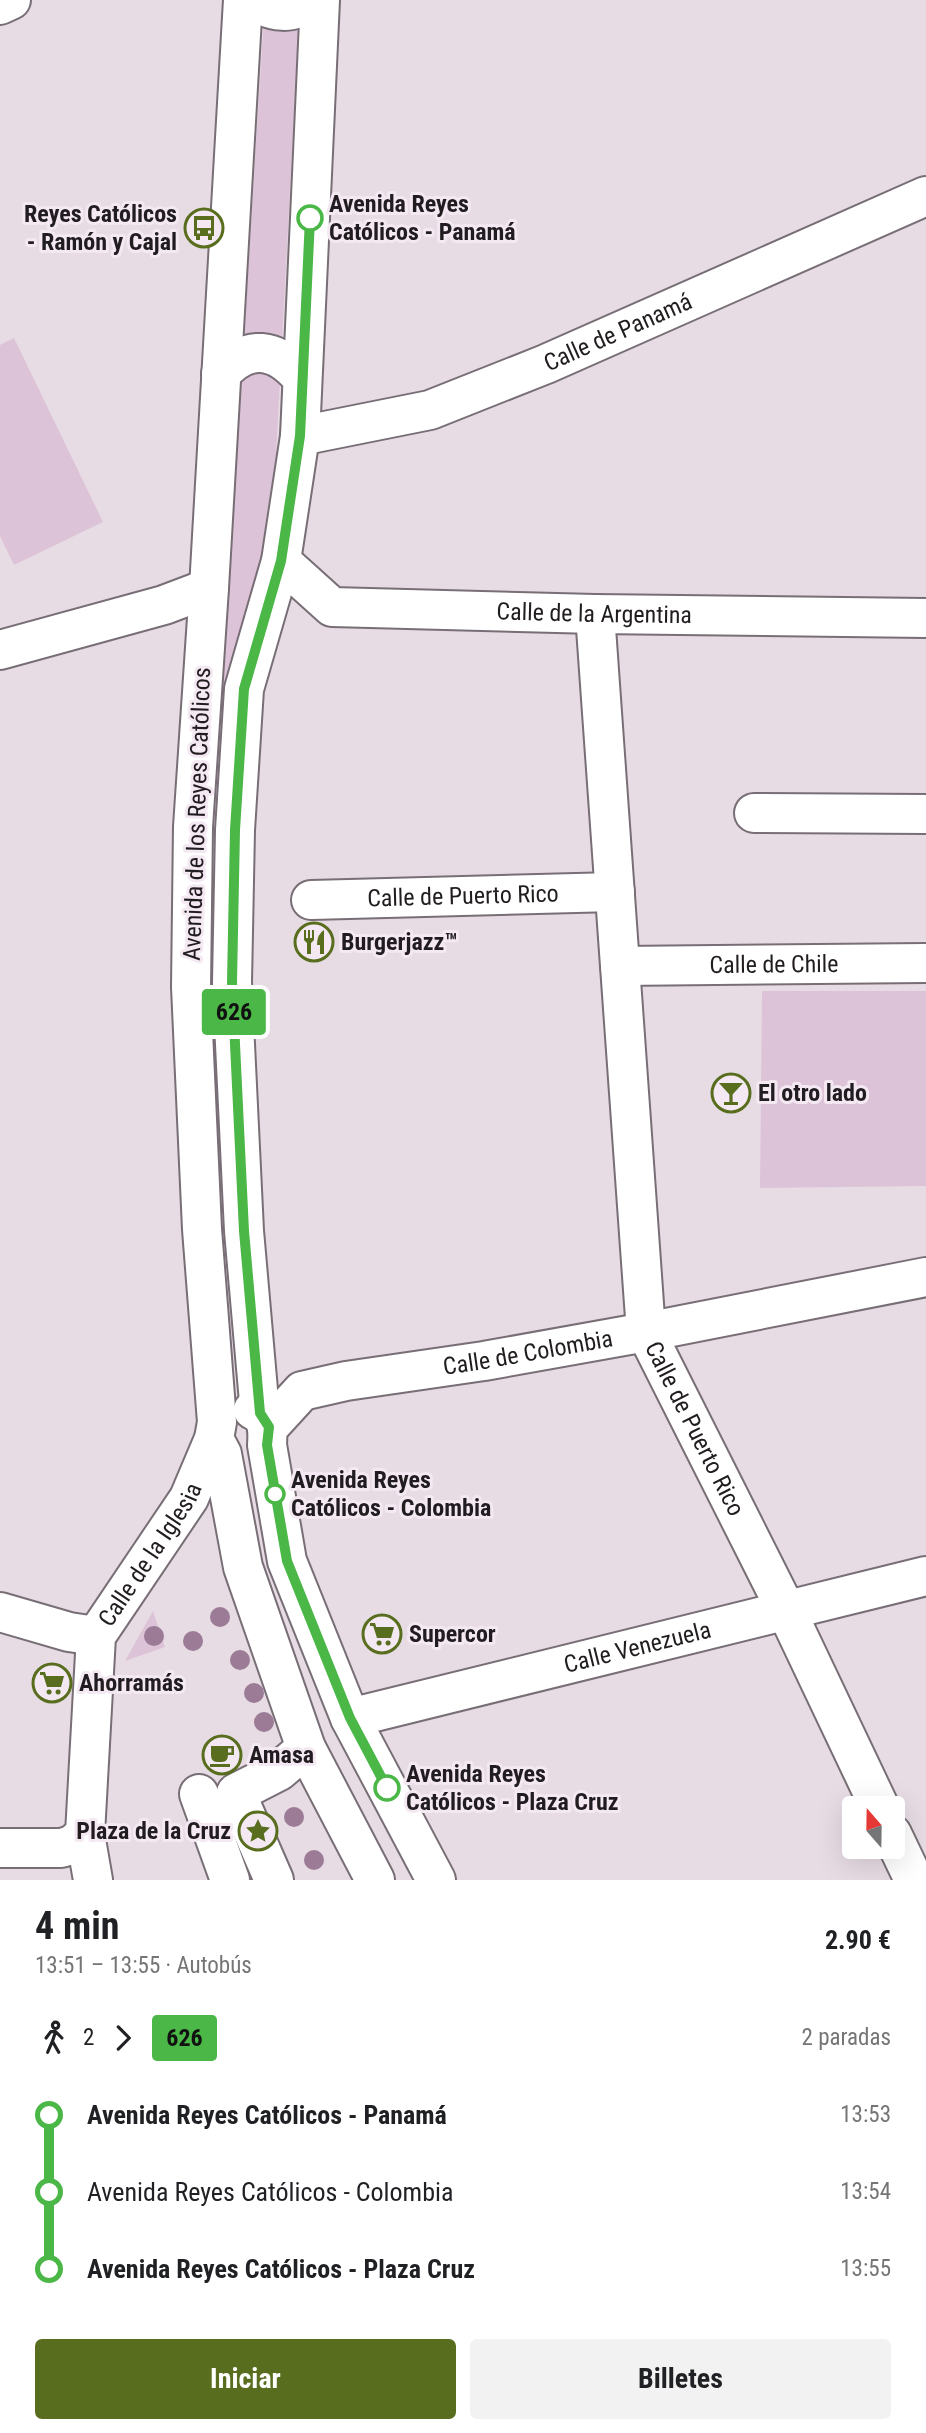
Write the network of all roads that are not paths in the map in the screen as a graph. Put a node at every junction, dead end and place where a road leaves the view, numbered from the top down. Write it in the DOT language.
graph roads {
  1 [pos="11,0"];
  2 [pos="243,0"];
  3 [pos="252,0"];
  4 [pos="312,0"];
  5 [pos="320,0"];
  6 [pos="0,5"];
  7 [pos="926,196"];
  8 [pos="221,374"];
  9 [pos="302,377"];
  10 [pos="300,436"];
  11 [pos="281,561"];
  12 [pos="209,588"];
  13 [pos="595,614"];
  14 [pos="926,618"];
  15 [pos="0,650"];
  16 [pos="754,813"];
  17 [pos="926,814"];
  18 [pos="615,892"];
  19 [pos="311,900"];
  20 [pos="926,962"];
  21 [pos="620,966"];
  22 [pos="926,1277"];
  23 [pos="646,1332"];
  24 [pos="265,1428"];
  25 [pos="218,1438"];
  26 [pos="287,1561"];
  27 [pos="926,1576"];
  28 [pos="786,1610"];
  29 [pos="0,1612"];
  30 [pos="96,1636"];
  31 [pos="350,1718"];
  32 [pos="306,1748"];
  33 [pos="199,1794"];
  34 [pos="874,1796"];
  35 [pos="85,1834"];
  36 [pos="0,1848"];
  37 [pos="904,1859"];
  38 [pos="93,1880"];
  39 [pos="230,1880"];
  40 [pos="274,1880"];
  41 [pos="375,1880"];
  42 [pos="410,1880"];
  43 [pos="436,1880"];
  44 [pos="914,1880"];
  1 -- 6 [label="street"];
  2 -- 8 [label="street, Avenida de los Reyes Católicos"];
  3 -- 4 [label="street"];
  5 -- 9 [label="street, Avenida de los Reyes Católicos"];
  7 -- 10 [label="street, Calle de Panamá"];
  8 -- 9 [label="street"];
  8 -- 12 [label="street, Avenida de los Reyes Católicos"];
  9 -- 10 [label="street, Avenida de los Reyes Católicos"];
  10 -- 11 [label="street, Avenida de los Reyes Católicos"];
  11 -- 13 [label="street, Calle de la Argentina"];
  11 -- 24 [label="street, Avenida de los Reyes Católicos"];
  12 -- 15 [label="street"];
  12 -- 25 [label="street, Avenida de los Reyes Católicos"];
  13 -- 14 [label="street, Calle de la Argentina"];
  13 -- 18 [label="street, Calle de Puerto Rico"];
  16 -- 17 [label="street"];
  18 -- 19 [label="street, Calle de Puerto Rico"];
  18 -- 21 [label="street, Calle de Puerto Rico"];
  20 -- 21 [label="street, Calle de Chile"];
  21 -- 23 [label="street, Calle de Puerto Rico"];
  22 -- 23 [label="street, Calle de Colombia"];
  23 -- 24 [label="street, Calle de Colombia"];
  23 -- 28 [label="street, Calle de Puerto Rico"];
  24 -- 25 [label="street"];
  24 -- 26 [label="street, Avenida de los Reyes Católicos"];
  25 -- 30 [label="street, Calle de la Iglesia"];
  25 -- 32 [label="street, Avenida de los Reyes Católicos"];
  26 -- 31 [label="street, Avenida de los Reyes Católicos"];
  26 -- 42 [label="street, Avenida de los Reyes Católicos"];
  27 -- 28 [label="street, Calle Venezuela"];
  28 -- 31 [label="street, Calle Venezuela"];
  28 -- 34 [label="street, Calle de Puerto Rico"];
  29 -- 30 [label="street"];
  30 -- 35 [label="street, Calle de la Iglesia"];
  31 -- 43 [label="street, Avenida de los Reyes Católicos"];
  32 -- 40 [label="street"];
  32 -- 41 [label="street, Avenida de los Reyes Católicos"];
  33 -- 39 [label="street"];
  35 -- 36 [label="street"];
  35 -- 38 [label="street, Calle de la Iglesia"];
  37 -- 44 [label="street"];
}
